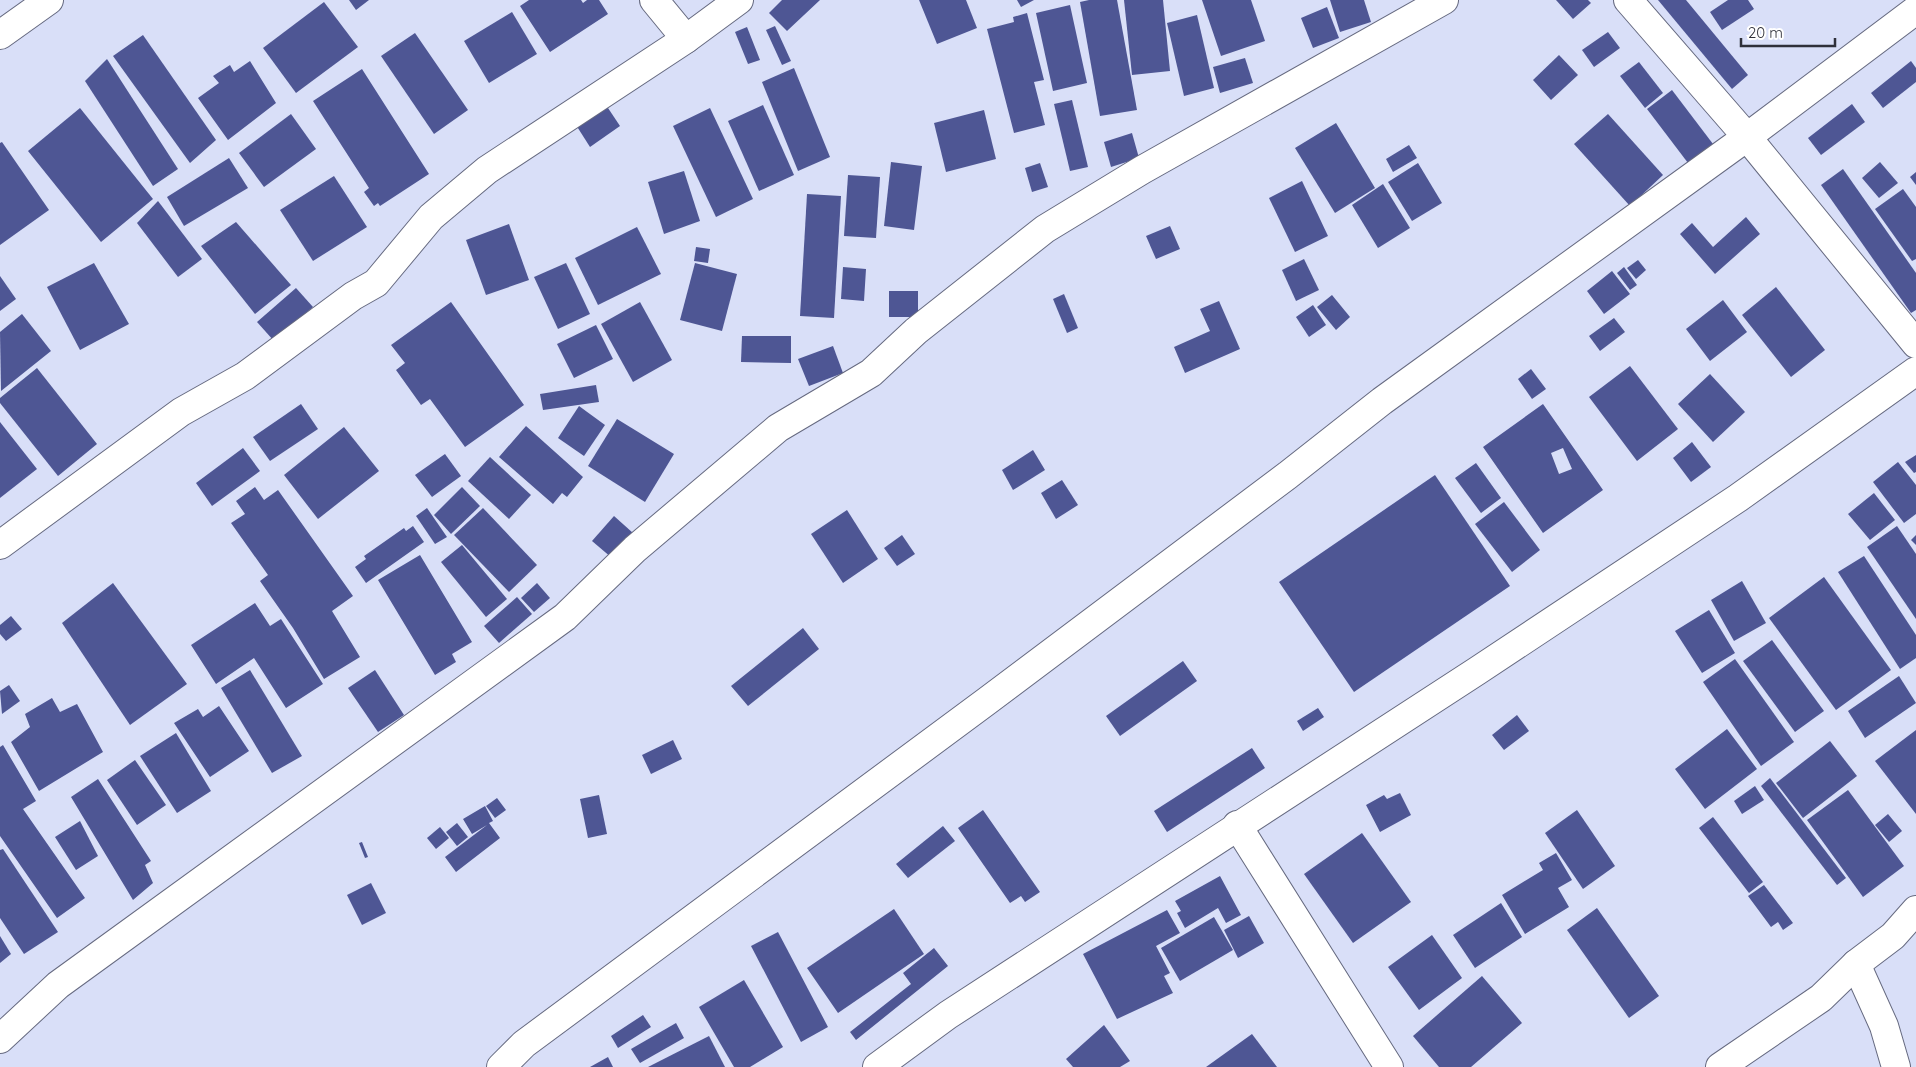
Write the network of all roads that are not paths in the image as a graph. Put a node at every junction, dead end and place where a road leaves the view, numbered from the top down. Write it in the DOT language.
graph roads {
  1 [pos="49,0"];
  2 [pos="654,0"];
  3 [pos="739,0"];
  4 [pos="1444,0"];
  5 [pos="1628,0"];
  6 [pos="1916,10"];
  7 [pos="0,35"];
  8 [pos="686,39"];
  9 [pos="1747,137"];
  10 [pos="1916,344"];
  11 [pos="1916,372"];
  12 [pos="0,546"];
  13 [pos="1237,825"];
  14 [pos="1916,910"];
  15 [pos="1856,964"];
  16 [pos="0,1039"];
  17 [pos="500,1067"];
  18 [pos="877,1067"];
  19 [pos="1390,1067"];
  20 [pos="1720,1067"];
  21 [pos="1896,1067"];
  1 -- 7 [label="street"];
  2 -- 8 [label="street"];
  3 -- 8 [label="street"];
  4 -- 16 [label="street"];
  5 -- 9 [label="street"];
  6 -- 9 [label="street"];
  8 -- 12 [label="street"];
  9 -- 10 [label="street"];
  9 -- 17 [label="street"];
  11 -- 13 [label="street"];
  13 -- 18 [label="street"];
  13 -- 19 [label="street"];
  14 -- 15 [label="street"];
  15 -- 20 [label="street"];
  15 -- 21 [label="street"];
}
